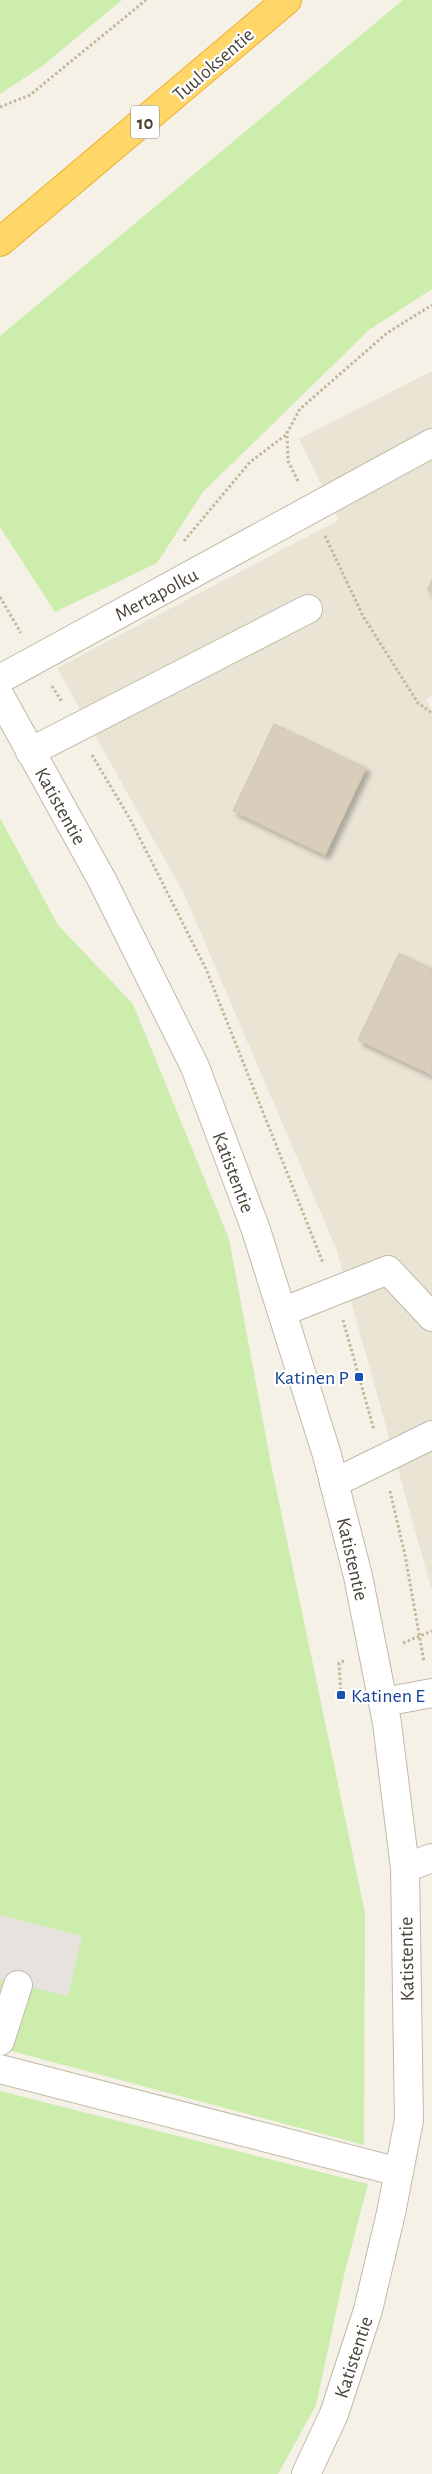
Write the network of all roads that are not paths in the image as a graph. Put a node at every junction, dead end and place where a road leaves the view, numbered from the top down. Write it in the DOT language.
graph roads {
  1 [pos="288,0"];
  2 [pos="0,242"];
  3 [pos="432,443"];
  4 [pos="308,609"];
  5 [pos="0,679"];
  6 [pos="0,696"];
  7 [pos="30,752"];
  8 [pos="282,1312"];
  9 [pos="432,1317"];
  10 [pos="432,1435"];
  11 [pos="334,1483"];
  12 [pos="432,1693"];
  13 [pos="384,1702"];
  14 [pos="432,1858"];
  15 [pos="405,1868"];
  16 [pos="18,1984"];
  17 [pos="0,2041"];
  18 [pos="0,2069"];
  19 [pos="420,2119"];
  20 [pos="399,2172"];
  21 [pos="306,2474"];
  1 -- 2 [label="highway, Tuuloksentie / 10"];
  3 -- 5 [label="street, Mertapolku"];
  4 -- 7 [label="street"];
  6 -- 7 [label="street, Katistentie"];
  7 -- 8 [label="street, Katistentie"];
  8 -- 9 [label="street"];
  8 -- 11 [label="street, Katistentie"];
  10 -- 11 [label="street"];
  11 -- 13 [label="street, Katistentie"];
  12 -- 13 [label="street"];
  13 -- 15 [label="street, Katistentie"];
  14 -- 15 [label="street"];
  15 -- 19 [label="street, Katistentie"];
  16 -- 17 [label="street"];
  18 -- 20 [label="street"];
  19 -- 20 [label="street, Katistentie"];
  20 -- 21 [label="street, Katistentie"];
}
